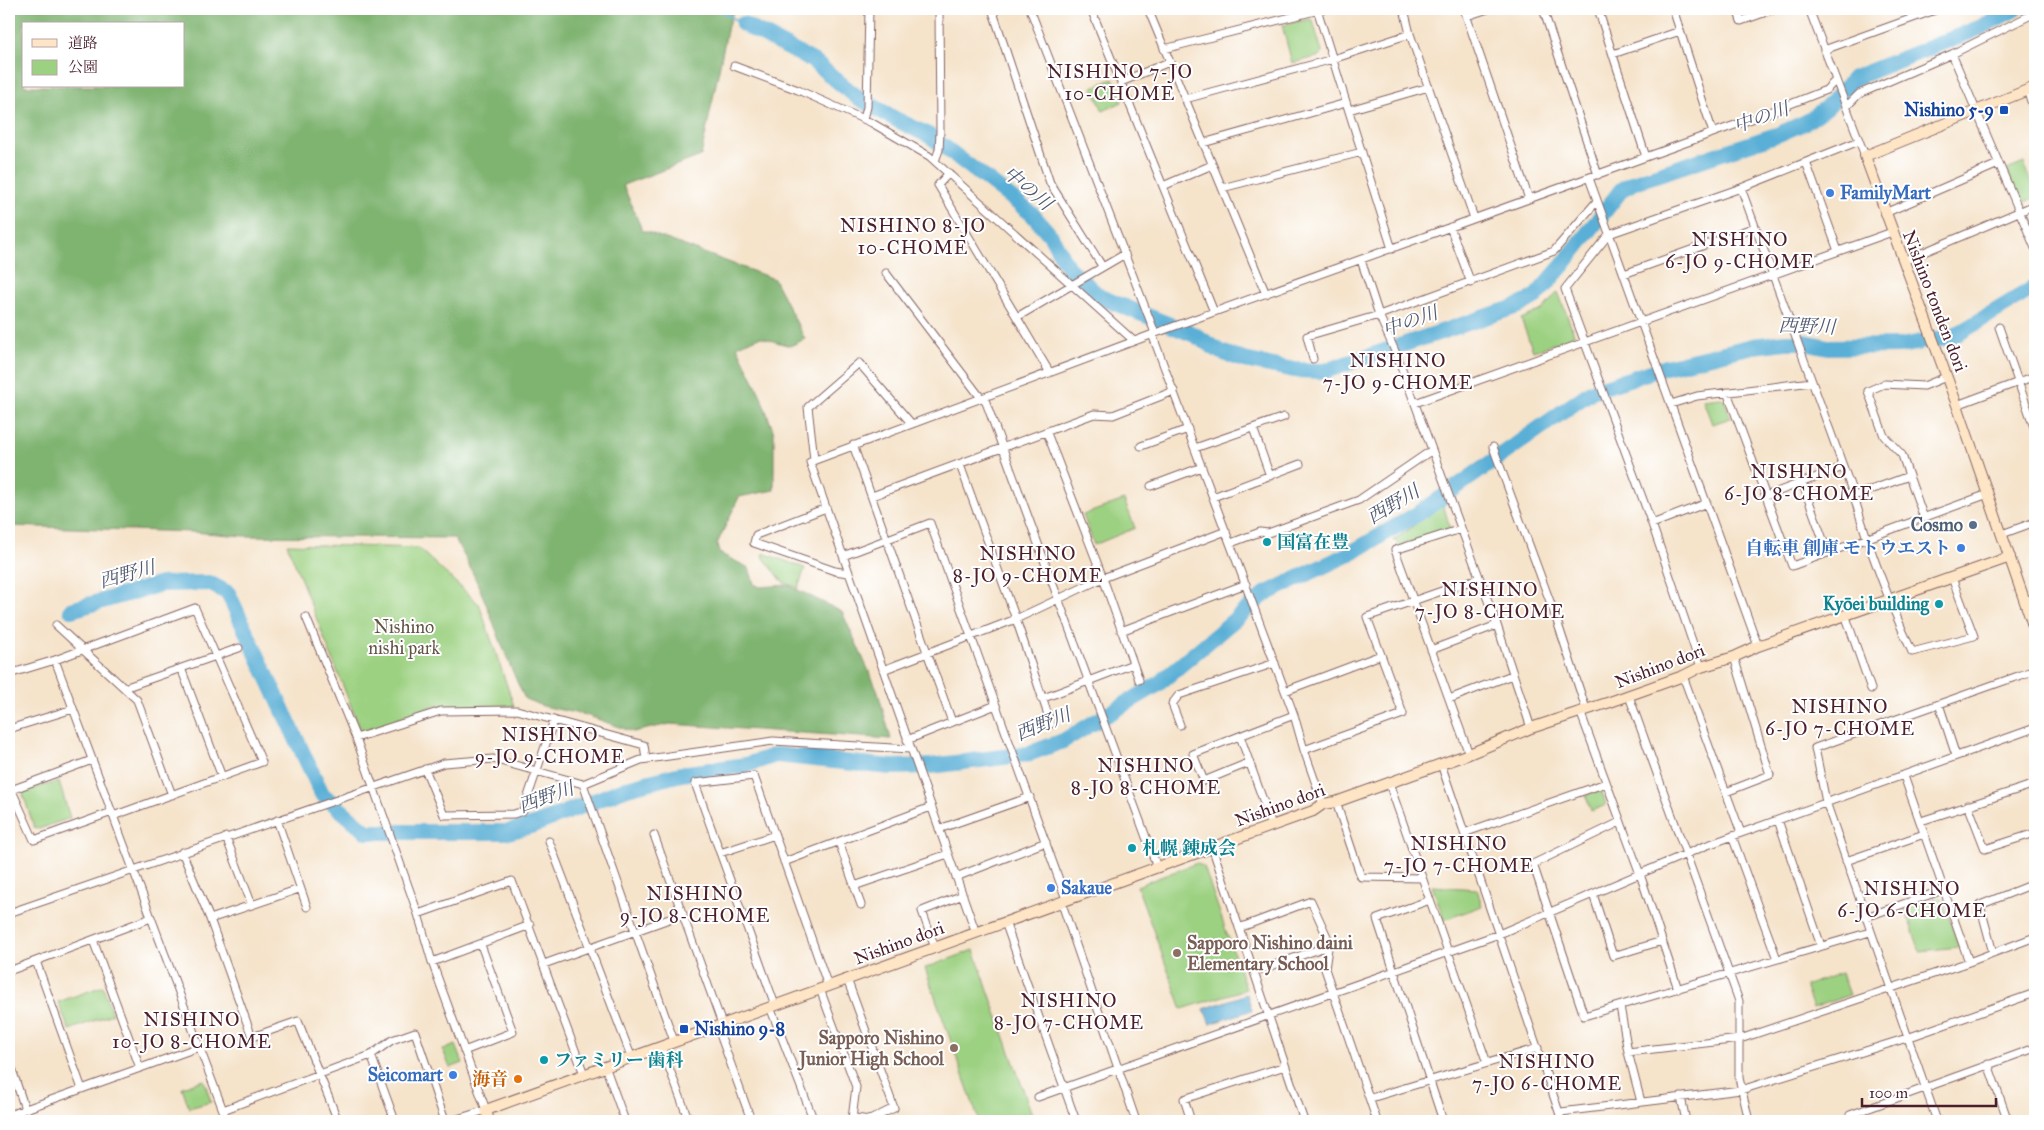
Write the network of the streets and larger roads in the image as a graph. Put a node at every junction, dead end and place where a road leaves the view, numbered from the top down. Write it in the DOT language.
graph roads {
  1 [pos="869,9"];
  2 [pos="939,9"];
  3 [pos="992,9"];
  4 [pos="1030,9"];
  5 [pos="1091,9"];
  6 [pos="1148,9"];
  7 [pos="1319,9"];
  8 [pos="1404,9"];
  9 [pos="1488,9"];
  10 [pos="1543,9"];
  11 [pos="1598,9"];
  12 [pos="1672,9"];
  13 [pos="1737,9"];
  14 [pos="1775,9"];
  15 [pos="1809,9"];
  16 [pos="1938,9"];
  17 [pos="1466,12"];
  18 [pos="2035,12"];
  19 [pos="1680,32"];
  20 [pos="1410,34"];
  21 [pos="1164,49"];
  22 [pos="1824,50"];
  23 [pos="1613,54"];
  24 [pos="1952,54"];
  25 [pos="1332,59"];
  26 [pos="1169,62"];
  27 [pos="734,66"];
  28 [pos="1121,82"];
  29 [pos="1836,83"];
  30 [pos="1429,87"];
  31 [pos="2031,89"];
  32 [pos="1185,99"];
  33 [pos="1845,106"];
  34 [pos="1348,107"];
  35 [pos="1976,112"];
  36 [pos="2035,112"];
  37 [pos="864,119"];
  38 [pos="1713,133"];
  39 [pos="1859,141"];
  40 [pos="1203,143"];
  41 [pos="1362,152"];
  42 [pos="1865,156"];
  43 [pos="1646,157"];
  44 [pos="935,161"];
  45 [pos="1806,162"];
  46 [pos="1998,164"];
  47 [pos="1212,165"];
  48 [pos="949,173"];
  49 [pos="1598,174"];
  50 [pos="1589,178"];
  51 [pos="1163,186"];
  52 [pos="1222,188"];
  53 [pos="1741,188"];
  54 [pos="1529,200"];
  55 [pos="1597,203"];
  56 [pos="2035,205"];
  57 [pos="2020,212"];
  58 [pos="1885,213"];
  59 [pos="1474,218"];
  60 [pos="1450,227"];
  61 [pos="1755,227"];
  62 [pos="1608,231"];
  63 [pos="1892,232"];
  64 [pos="2035,248"];
  65 [pos="1392,249"];
  66 [pos="1838,251"];
  67 [pos="1125,254"];
  68 [pos="1361,260"];
  69 [pos="1903,261"];
  70 [pos="1102,266"];
  71 [pos="886,273"];
  72 [pos="1624,274"];
  73 [pos="1773,274"];
  74 [pos="1471,283"];
  75 [pos="1072,285"];
  76 [pos="1266,294"];
  77 [pos="1214,312"];
  78 [pos="1379,315"];
  79 [pos="1017,317"];
  80 [pos="1640,321"];
  81 [pos="1999,327"];
  82 [pos="1153,334"];
  83 [pos="1134,341"];
  84 [pos="1584,341"];
  85 [pos="1313,359"];
  86 [pos="1050,373"];
  87 [pos="2035,376"];
  88 [pos="1946,377"];
  89 [pos="1812,382"];
  90 [pos="2018,382"];
  91 [pos="1174,391"];
  92 [pos="1727,392"];
  93 [pos="983,398"];
  94 [pos="1415,403"];
  95 [pos="1670,404"];
  96 [pos="1957,405"];
  97 [pos="1284,417"];
  98 [pos="911,424"];
  99 [pos="1253,428"];
  100 [pos="1188,429"];
  101 [pos="2035,430"];
  102 [pos="1047,433"];
  103 [pos="853,445"];
  104 [pos="1141,446"];
  105 [pos="1493,447"];
  106 [pos="1195,448"];
  107 [pos="1004,449"];
  108 [pos="1432,450"];
  109 [pos="814,459"];
  110 [pos="1300,464"];
  111 [pos="960,465"];
  112 [pos="1202,467"];
  113 [pos="1844,467"];
  114 [pos="1270,476"];
  115 [pos="1909,476"];
  116 [pos="1802,482"];
  117 [pos="1151,486"];
  118 [pos="1988,494"];
  119 [pos="872,496"];
  120 [pos="1766,496"];
  121 [pos="1854,496"];
  122 [pos="1213,497"];
  123 [pos="1707,503"];
  124 [pos="826,508"];
  125 [pos="1924,518"];
  126 [pos="2035,522"];
  127 [pos="1652,524"];
  128 [pos="1461,529"];
  129 [pos="1226,531"];
  130 [pos="2002,534"];
  131 [pos="887,540"];
  132 [pos="1866,540"];
  133 [pos="1231,543"];
  134 [pos="1828,553"];
  135 [pos="843,556"];
  136 [pos="2010,557"];
  137 [pos="848,573"];
  138 [pos="1103,578"];
  139 [pos="1479,578"];
  140 [pos="1952,578"];
  141 [pos="1248,588"];
  142 [pos="1058,598"];
  143 [pos="1888,599"];
  144 [pos="1414,601"];
  145 [pos="1846,616"];
  146 [pos="306,617"];
  147 [pos="1016,619"];
  148 [pos="56,625"];
  149 [pos="1497,625"];
  150 [pos="2035,628"];
  151 [pos="1121,631"];
  152 [pos="972,637"];
  153 [pos="1758,646"];
  154 [pos="239,648"];
  155 [pos="83,649"];
  156 [pos="1431,650"];
  157 [pos="928,653"];
  158 [pos="1381,655"];
  159 [pos="216,656"];
  160 [pos="1734,657"];
  161 [pos="55,660"];
  162 [pos="1275,663"];
  163 [pos="1133,664"];
  164 [pos="1701,667"];
  165 [pos="180,668"];
  166 [pos="883,670"];
  167 [pos="2035,670"];
  168 [pos="9,674"];
  169 [pos="1512,675"];
  170 [pos="1683,676"];
  171 [pos="1138,680"];
  172 [pos="1088,681"];
  173 [pos="124,688"];
  174 [pos="1871,689"];
  175 [pos="1285,691"];
  176 [pos="1629,696"];
  177 [pos="1041,699"];
  178 [pos="1449,699"];
  179 [pos="1939,704"];
  180 [pos="996,705"];
  181 [pos="73,709"];
  182 [pos="1583,710"];
  183 [pos="1294,715"];
  184 [pos="554,720"];
  185 [pos="952,722"];
  186 [pos="1051,724"];
  187 [pos="1180,725"];
  188 [pos="1531,728"];
  189 [pos="2035,728"];
  190 [pos="9,729"];
  191 [pos="1240,736"];
  192 [pos="356,738"];
  193 [pos="907,740"];
  194 [pos="910,749"];
  195 [pos="1304,750"];
  196 [pos="1468,754"];
  197 [pos="1956,756"];
  198 [pos="646,759"];
  199 [pos="92,760"];
  200 [pos="1248,763"];
  201 [pos="1441,764"];
  202 [pos="425,769"];
  203 [pos="537,772"];
  204 [pos="1904,776"];
  205 [pos="222,777"];
  206 [pos="1388,783"];
  207 [pos="1606,783"];
  208 [pos="583,784"];
  209 [pos="2035,784"];
  210 [pos="10,787"];
  211 [pos="373,787"];
  212 [pos="1726,792"];
  213 [pos="172,795"];
  214 [pos="1030,797"];
  215 [pos="1336,802"];
  216 [pos="1826,802"];
  217 [pos="1323,804"];
  218 [pos="1968,805"];
  219 [pos="931,807"];
  220 [pos="112,814"];
  221 [pos="277,820"];
  222 [pos="1778,820"];
  223 [pos="1920,821"];
  224 [pos="1620,822"];
  225 [pos="1272,825"];
  226 [pos="939,829"];
  227 [pos="1464,833"];
  228 [pos="1741,833"];
  229 [pos="2035,833"];
  230 [pos="1924,834"];
  231 [pos="654,835"];
  232 [pos="775,835"];
  233 [pos="1732,836"];
  234 [pos="226,837"];
  235 [pos="549,841"];
  236 [pos="839,842"];
  237 [pos="1046,842"];
  238 [pos="1212,847"];
  239 [pos="182,852"];
  240 [pos="720,853"];
  241 [pos="948,854"];
  242 [pos="1686,854"];
  243 [pos="1846,860"];
  244 [pos="784,862"];
  245 [pos="1157,866"];
  246 [pos="133,868"];
  247 [pos="1640,874"];
  248 [pos="956,876"];
  249 [pos="1422,878"];
  250 [pos="854,886"];
  251 [pos="299,889"];
  252 [pos="2035,889"];
  253 [pos="1943,890"];
  254 [pos="1593,894"];
  255 [pos="963,895"];
  256 [pos="1063,900"];
  257 [pos="1430,900"];
  258 [pos="252,905"];
  259 [pos="861,905"];
  260 [pos="307,907"];
  261 [pos="9,913"];
  262 [pos="1549,913"];
  263 [pos="418,914"];
  264 [pos="683,914"];
  265 [pos="1866,917"];
  266 [pos="151,918"];
  267 [pos="210,919"];
  268 [pos="1005,922"];
  269 [pos="530,925"];
  270 [pos="1239,928"];
  271 [pos="635,932"];
  272 [pos="1870,932"];
  273 [pos="976,933"];
  274 [pos="1499,934"];
  275 [pos="2035,937"];
  276 [pos="93,940"];
  277 [pos="1662,941"];
  278 [pos="480,945"];
  279 [pos="1328,946"];
  280 [pos="1821,946"];
  281 [pos="935,948"];
  282 [pos="590,949"];
  283 [pos="1449,952"];
  284 [pos="1993,953"];
  285 [pos="1777,959"];
  286 [pos="36,961"];
  287 [pos="432,962"];
  288 [pos="1969,962"];
  289 [pos="544,964"];
  290 [pos="9,971"];
  291 [pos="1395,971"];
  292 [pos="1254,972"];
  293 [pos="1729,974"];
  294 [pos="847,979"];
  295 [pos="824,987"];
  296 [pos="1890,989"];
  297 [pos="1678,990"];
  298 [pos="1332,993"];
  299 [pos="2035,993"];
  300 [pos="772,1006"];
  301 [pos="1620,1006"];
  302 [pos="1269,1016"];
  303 [pos="720,1025"];
  304 [pos="1907,1038"];
  305 [pos="1740,1039"];
  306 [pos="674,1041"];
  307 [pos="661,1046"];
  308 [pos="199,1047"];
  309 [pos="1538,1048"];
  310 [pos="2035,1048"];
  311 [pos="464,1050"];
  312 [pos="1628,1052"];
  313 [pos="371,1055"];
  314 [pos="631,1056"];
  315 [pos="9,1060"];
  316 [pos="1487,1063"];
  317 [pos="1988,1064"];
  318 [pos="605,1066"];
  319 [pos="1285,1066"];
  320 [pos="140,1068"];
  321 [pos="1118,1070"];
  322 [pos="320,1073"];
  323 [pos="584,1074"];
  324 [pos="1430,1081"];
  325 [pos="1064,1088"];
  326 [pos="1925,1088"];
  327 [pos="82,1089"];
  328 [pos="1741,1090"];
  329 [pos="1681,1097"];
  330 [pos="1038,1098"];
  331 [pos="1371,1098"];
  332 [pos="1642,1102"];
  333 [pos="26,1109"];
  334 [pos="223,1110"];
  335 [pos="486,1110"];
  336 [pos="1561,1112"];
  337 [pos="9,1116"];
  338 [pos="849,1120"];
  339 [pos="1304,1120"];
  340 [pos="227,1121"];
  341 [pos="338,1121"];
  342 [pos="395,1121"];
  343 [pos="445,1121"];
  344 [pos="451,1121"];
  345 [pos="490,1121"];
  346 [pos="624,1121"];
  347 [pos="689,1121"];
  348 [pos="738,1121"];
  349 [pos="814,1121"];
  350 [pos="1076,1121"];
  351 [pos="1136,1121"];
  352 [pos="1191,1121"];
  353 [pos="1295,1121"];
  354 [pos="1378,1121"];
  355 [pos="1443,1121"];
  356 [pos="1562,1121"];
  357 [pos="1686,1121"];
  358 [pos="1749,1121"];
  359 [pos="1853,1121"];
  360 [pos="1937,1121"];
  361 [pos="2008,1121"];
  1 -- 37 [label="street"];
  2 -- 44 [label="street"];
  3 -- 70 [label="street"];
  4 -- 67 [label="street"];
  5 -- 28 [label="street"];
  6 -- 21 [label="street"];
  7 -- 21 [label="street"];
  7 -- 25 [label="street"];
  8 -- 20 [label="street"];
  9 -- 17 [label="street"];
  10 -- 49 [label="street"];
  11 -- 23 [label="street"];
  12 -- 19 [label="street"];
  13 -- 14 [label="street"];
  15 -- 22 [label="street"];
  16 -- 22 [label="street"];
  17 -- 54 [label="street"];
  18 -- 24 [label="street"];
  19 -- 23 [label="street"];
  19 -- 38 [label="street"];
  20 -- 25 [label="street"];
  20 -- 30 [label="street"];
  21 -- 26 [label="street"];
  22 -- 29 [label="street"];
  23 -- 43 [label="street"];
  24 -- 33 [label="street"];
  24 -- 35 [label="street"];
  25 -- 32 [label="street"];
  25 -- 34 [label="street"];
  26 -- 28 [label="street"];
  26 -- 32 [label="street"];
  27 -- 37 [label="street"];
  28 -- 51 [label="street"];
  29 -- 33 [label="street"];
  29 -- 38 [label="street"];
  30 -- 34 [label="street"];
  30 -- 59 [label="street"];
  31 -- 35 [label="street"];
  31 -- 36 [label="street"];
  32 -- 40 [label="street"];
  33 -- 39 [label="street"];
  34 -- 40 [label="street"];
  34 -- 41 [label="street"];
  35 -- 42 [label="street"];
  35 -- 46 [label="street"];
  37 -- 44 [label="street"];
  38 -- 43 [label="street"];
  39 -- 42 [label="street"];
  39 -- 45 [label="street"];
  40 -- 47 [label="street"];
  41 -- 52 [label="street"];
  41 -- 65 [label="street"];
  42 -- 58 [label="street, Nishino tonden dori"];
  43 -- 49 [label="street"];
  44 -- 48 [label="street"];
  45 -- 53 [label="street"];
  45 -- 66 [label="street"];
  46 -- 57 [label="street"];
  46 -- 58 [label="street"];
  47 -- 51 [label="street"];
  47 -- 52 [label="street"];
  48 -- 75 [label="street"];
  48 -- 79 [label="street"];
  49 -- 50 [label="street"];
  50 -- 54 [label="street"];
  50 -- 55 [label="street"];
  51 -- 77 [label="street"];
  52 -- 76 [label="street"];
  53 -- 61 [label="street"];
  53 -- 62 [label="street"];
  54 -- 59 [label="street"];
  55 -- 62 [label="street"];
  55 -- 74 [label="street"];
  56 -- 57 [label="street"];
  57 -- 64 [label="street"];
  57 -- 69 [label="street"];
  58 -- 63 [label="street, Nishino tonden dori"];
  59 -- 60 [label="street"];
  60 -- 65 [label="street"];
  60 -- 74 [label="street"];
  61 -- 72 [label="street"];
  61 -- 73 [label="street"];
  62 -- 72 [label="street"];
  62 -- 84 [label="street"];
  63 -- 66 [label="street"];
  63 -- 69 [label="street, Nishino tonden dori"];
  65 -- 68 [label="street"];
  66 -- 73 [label="street"];
  67 -- 70 [label="street"];
  67 -- 82 [label="street"];
  68 -- 76 [label="street"];
  68 -- 78 [label="street"];
  69 -- 88 [label="street, Nishino tonden dori"];
  70 -- 75 [label="street"];
  71 -- 93 [label="street"];
  72 -- 80 [label="street"];
  73 -- 80 [label="street"];
  73 -- 89 [label="street"];
  74 -- 78 [label="street"];
  75 -- 79 [label="street"];
  75 -- 83 [label="street"];
  76 -- 77 [label="street"];
  77 -- 82 [label="street"];
  78 -- 85 [label="street"];
  78 -- 94 [label="street"];
  79 -- 86 [label="street"];
  80 -- 84 [label="street"];
  80 -- 95 [label="street"];
  81 -- 90 [label="street"];
  82 -- 83 [label="street"];
  82 -- 91 [label="street"];
  83 -- 86 [label="street"];
  84 -- 94 [label="street"];
  84 -- 127 [label="street"];
  86 -- 93 [label="street"];
  87 -- 90 [label="street"];
  88 -- 96 [label="street, Nishino tonden dori"];
  88 -- 115 [label="street"];
  89 -- 92 [label="street"];
  89 -- 113 [label="street"];
  90 -- 96 [label="street"];
  90 -- 101 [label="street"];
  91 -- 100 [label="street"];
  91 -- 102 [label="street"];
  92 -- 95 [label="street"];
  92 -- 120 [label="street"];
  93 -- 98 [label="street"];
  93 -- 107 [label="street"];
  94 -- 108 [label="street"];
  95 -- 123 [label="street"];
  96 -- 118 [label="street, Nishino tonden dori"];
  97 -- 99 [label="street"];
  98 -- 103 [label="street"];
  98 -- 109 [label="street"];
  99 -- 106 [label="street"];
  99 -- 114 [label="street"];
  100 -- 104 [label="street"];
  100 -- 106 [label="street"];
  102 -- 107 [label="street"];
  102 -- 138 [label="street"];
  103 -- 109 [label="street"];
  103 -- 119 [label="street"];
  105 -- 182 [label="street"];
  106 -- 112 [label="street"];
  107 -- 111 [label="street"];
  107 -- 142 [label="street"];
  108 -- 128 [label="street"];
  108 -- 133 [label="street"];
  109 -- 124 [label="street"];
  110 -- 114 [label="street"];
  111 -- 119 [label="street"];
  111 -- 147 [label="street"];
  112 -- 117 [label="street"];
  112 -- 122 [label="street"];
  113 -- 116 [label="street"];
  113 -- 121 [label="street"];
  114 -- 122 [label="street"];
  115 -- 121 [label="street"];
  115 -- 125 [label="street"];
  116 -- 120 [label="street"];
  116 -- 134 [label="street"];
  118 -- 125 [label="street"];
  118 -- 130 [label="street, Nishino tonden dori"];
  119 -- 131 [label="street"];
  120 -- 134 [label="street"];
  121 -- 132 [label="street"];
  122 -- 129 [label="street"];
  123 -- 127 [label="street"];
  123 -- 153 [label="street"];
  124 -- 135 [label="street"];
  124 -- 137 [label="street"];
  125 -- 132 [label="street"];
  126 -- 130 [label="street"];
  127 -- 164 [label="street"];
  128 -- 139 [label="street"];
  128 -- 144 [label="street"];
  129 -- 133 [label="street"];
  129 -- 138 [label="street"];
  130 -- 136 [label="street, Nishino tonden dori"];
  131 -- 135 [label="street"];
  131 -- 152 [label="street"];
  131 -- 157 [label="street"];
  132 -- 134 [label="street"];
  132 -- 143 [label="street"];
  133 -- 141 [label="street"];
  135 -- 137 [label="street"];
  136 -- 140 [label="street, Nishino dori"];
  136 -- 150 [label="street, Nishino tonden dori"];
  137 -- 166 [label="street"];
  138 -- 142 [label="street"];
  138 -- 151 [label="street"];
  139 -- 144 [label="street"];
  139 -- 149 [label="street"];
  140 -- 143 [label="street, Nishino dori"];
  140 -- 143 [label="street"];
  141 -- 151 [label="street"];
  141 -- 162 [label="street"];
  142 -- 147 [label="street"];
  142 -- 172 [label="street"];
  143 -- 145 [label="street, Nishino dori"];
  144 -- 156 [label="street"];
  144 -- 158 [label="street"];
  145 -- 153 [label="street, Nishino dori"];
  145 -- 174 [label="street"];
  146 -- 192 [label="street"];
  147 -- 152 [label="street"];
  147 -- 177 [label="street"];
  148 -- 155 [label="street"];
  149 -- 156 [label="street"];
  149 -- 169 [label="street"];
  151 -- 163 [label="street"];
  152 -- 157 [label="street"];
  152 -- 180 [label="street"];
  153 -- 160 [label="street, Nishino dori"];
  154 -- 159 [label="street"];
  155 -- 159 [label="street"];
  155 -- 161 [label="street"];
  155 -- 173 [label="street"];
  156 -- 178 [label="street"];
  157 -- 166 [label="street"];
  157 -- 185 [label="street"];
  158 -- 175 [label="street"];
  158 -- 195 [label="street"];
  159 -- 165 [label="street"];
  159 -- 205 [label="street"];
  160 -- 164 [label="street, Nishino dori"];
  160 -- 212 [label="street"];
  161 -- 168 [label="street"];
  161 -- 181 [label="street"];
  162 -- 175 [label="street"];
  162 -- 187 [label="street"];
  163 -- 171 [label="street"];
  163 -- 172 [label="street"];
  164 -- 170 [label="street, Nishino dori"];
  165 -- 173 [label="street"];
  165 -- 205 [label="street"];
  166 -- 193 [label="street"];
  167 -- 179 [label="street"];
  169 -- 178 [label="street"];
  169 -- 188 [label="street"];
  170 -- 176 [label="street, Nishino dori"];
  170 -- 212 [label="street"];
  172 -- 177 [label="street"];
  172 -- 245 [label="street"];
  173 -- 213 [label="street"];
  175 -- 183 [label="street"];
  176 -- 182 [label="street, Nishino dori"];
  176 -- 242 [label="street"];
  177 -- 186 [label="street"];
  178 -- 196 [label="street"];
  179 -- 197 [label="street"];
  179 -- 216 [label="street"];
  180 -- 185 [label="street"];
  180 -- 214 [label="street"];
  181 -- 190 [label="street"];
  181 -- 199 [label="street"];
  182 -- 188 [label="street, Nishino dori"];
  182 -- 207 [label="street"];
  183 -- 191 [label="street"];
  183 -- 195 [label="street"];
  184 -- 192 [label="street"];
  184 -- 198 [label="street"];
  184 -- 203 [label="street"];
  185 -- 193 [label="street"];
  188 -- 196 [label="street, Nishino dori"];
  189 -- 197 [label="street"];
  191 -- 200 [label="street"];
  191 -- 200 [label="street"];
  192 -- 211 [label="street"];
  193 -- 194 [label="street"];
  194 -- 198 [label="street"];
  194 -- 219 [label="street"];
  195 -- 217 [label="street"];
  196 -- 201 [label="street, Nishino dori"];
  197 -- 204 [label="street"];
  198 -- 208 [label="street"];
  199 -- 210 [label="street"];
  199 -- 220 [label="street"];
  200 -- 225 [label="street"];
  201 -- 206 [label="street, Nishino dori"];
  201 -- 227 [label="street"];
  202 -- 203 [label="street"];
  202 -- 203 [label="street"];
  202 -- 211 [label="street"];
  203 -- 208 [label="street"];
  204 -- 216 [label="street"];
  204 -- 223 [label="street"];
  205 -- 213 [label="street"];
  206 -- 215 [label="street, Nishino dori"];
  206 -- 249 [label="street"];
  207 -- 224 [label="street"];
  207 -- 227 [label="street"];
  208 -- 271 [label="street"];
  209 -- 218 [label="street"];
  210 -- 220 [label="street"];
  211 -- 221 [label="street"];
  211 -- 263 [label="street"];
  212 -- 228 [label="street"];
  213 -- 220 [label="street"];
  214 -- 226 [label="street"];
  214 -- 237 [label="street"];
  215 -- 217 [label="street, Nishino dori"];
  215 -- 249 [label="street"];
  216 -- 222 [label="street"];
  216 -- 243 [label="street"];
  217 -- 225 [label="street, Nishino dori"];
  218 -- 223 [label="street"];
  218 -- 229 [label="street"];
  219 -- 226 [label="street"];
  219 -- 236 [label="street"];
  220 -- 246 [label="street"];
  221 -- 234 [label="street"];
  221 -- 251 [label="street"];
  222 -- 228 [label="street"];
  222 -- 280 [label="street"];
  223 -- 230 [label="street"];
  224 -- 247 [label="street"];
  224 -- 262 [label="street"];
  225 -- 238 [label="street, Nishino dori"];
  226 -- 241 [label="street"];
  227 -- 274 [label="street"];
  228 -- 233 [label="street"];
  230 -- 243 [label="street"];
  230 -- 253 [label="street"];
  231 -- 264 [label="street"];
  232 -- 240 [label="street"];
  232 -- 240 [label="street"];
  232 -- 244 [label="street"];
  233 -- 242 [label="street"];
  233 -- 285 [label="street"];
  234 -- 239 [label="street"];
  234 -- 258 [label="street"];
  235 -- 282 [label="street"];
  236 -- 244 [label="street"];
  236 -- 250 [label="street"];
  237 -- 248 [label="street"];
  237 -- 256 [label="street"];
  238 -- 245 [label="street, Nishino dori"];
  238 -- 270 [label="street"];
  239 -- 246 [label="street"];
  239 -- 267 [label="street"];
  240 -- 300 [label="street"];
  241 -- 248 [label="street"];
  241 -- 250 [label="street"];
  242 -- 247 [label="street"];
  242 -- 293 [label="street"];
  243 -- 265 [label="street"];
  244 -- 295 [label="street"];
  245 -- 256 [label="street, Nishino dori"];
  246 -- 261 [label="street"];
  246 -- 266 [label="street"];
  247 -- 254 [label="street"];
  247 -- 277 [label="street"];
  248 -- 255 [label="street"];
  249 -- 257 [label="street"];
  250 -- 259 [label="street"];
  251 -- 258 [label="street"];
  251 -- 260 [label="street"];
  252 -- 284 [label="street"];
  253 -- 265 [label="street"];
  253 -- 288 [label="street"];
  254 -- 262 [label="street"];
  254 -- 277 [label="street"];
  255 -- 273 [label="street"];
  255 -- 281 [label="street"];
  256 -- 268 [label="street, Nishino dori"];
  256 -- 321 [label="street"];
  257 -- 283 [label="street"];
  257 -- 291 [label="street"];
  258 -- 267 [label="street"];
  262 -- 274 [label="street"];
  262 -- 301 [label="street"];
  263 -- 269 [label="street"];
  263 -- 287 [label="street"];
  264 -- 271 [label="street"];
  264 -- 303 [label="street"];
  265 -- 272 [label="street"];
  266 -- 276 [label="street"];
  266 -- 308 [label="street"];
  267 -- 322 [label="street"];
  268 -- 273 [label="street, Nishino dori"];
  268 -- 325 [label="street"];
  269 -- 278 [label="street"];
  269 -- 289 [label="street"];
  270 -- 279 [label="street"];
  270 -- 292 [label="street"];
  271 -- 282 [label="street"];
  271 -- 306 [label="street"];
  272 -- 280 [label="street"];
  272 -- 296 [label="street"];
  273 -- 281 [label="street, Nishino dori"];
  274 -- 283 [label="street"];
  274 -- 309 [label="street"];
  275 -- 284 [label="street"];
  276 -- 286 [label="street"];
  276 -- 320 [label="street"];
  277 -- 297 [label="street"];
  278 -- 287 [label="street"];
  278 -- 311 [label="street"];
  279 -- 292 [label="street"];
  279 -- 298 [label="street"];
  280 -- 285 [label="street"];
  281 -- 294 [label="street, Nishino dori"];
  282 -- 289 [label="street"];
  282 -- 314 [label="street"];
  283 -- 291 [label="street"];
  283 -- 316 [label="street"];
  284 -- 288 [label="street"];
  285 -- 293 [label="street"];
  286 -- 290 [label="street"];
  286 -- 327 [label="street"];
  287 -- 311 [label="street"];
  288 -- 296 [label="street"];
  289 -- 323 [label="street"];
  291 -- 298 [label="street"];
  291 -- 324 [label="street"];
  292 -- 302 [label="street"];
  293 -- 297 [label="street"];
  293 -- 305 [label="street"];
  294 -- 295 [label="street, Nishino dori"];
  294 -- 338 [label="street"];
  295 -- 300 [label="street, Nishino dori"];
  295 -- 338 [label="street"];
  296 -- 304 [label="street"];
  296 -- 305 [label="street"];
  297 -- 301 [label="street"];
  298 -- 302 [label="street"];
  298 -- 331 [label="street"];
  299 -- 304 [label="street"];
  300 -- 303 [label="street, Nishino dori"];
  300 -- 349 [label="street"];
  301 -- 312 [label="street"];
  302 -- 319 [label="street"];
  302 -- 321 [label="street"];
  303 -- 306 [label="street, Nishino dori"];
  303 -- 348 [label="street"];
  304 -- 326 [label="street"];
  304 -- 328 [label="street"];
  305 -- 312 [label="street"];
  305 -- 328 [label="street"];
  306 -- 307 [label="street, Nishino dori"];
  307 -- 314 [label="street, Nishino dori"];
  307 -- 347 [label="street"];
  308 -- 320 [label="street"];
  308 -- 334 [label="street"];
  309 -- 316 [label="street"];
  309 -- 336 [label="street"];
  310 -- 317 [label="street"];
  311 -- 335 [label="street"];
  312 -- 332 [label="street"];
  313 -- 322 [label="street"];
  313 -- 342 [label="street"];
  313 -- 343 [label="street"];
  314 -- 318 [label="street, Nishino dori"];
  315 -- 333 [label="street"];
  316 -- 324 [label="street"];
  317 -- 326 [label="street"];
  317 -- 361 [label="street"];
  318 -- 323 [label="street, Nishino dori"];
  318 -- 346 [label="street"];
  319 -- 339 [label="street"];
  319 -- 352 [label="street"];
  320 -- 327 [label="street"];
  321 -- 325 [label="street"];
  321 -- 351 [label="street"];
  322 -- 334 [label="street"];
  322 -- 341 [label="street"];
  323 -- 335 [label="street, Nishino dori"];
  324 -- 331 [label="street"];
  324 -- 355 [label="street"];
  325 -- 330 [label="street"];
  325 -- 350 [label="street"];
  326 -- 359 [label="street"];
  326 -- 360 [label="street"];
  327 -- 333 [label="street"];
  328 -- 329 [label="street"];
  328 -- 358 [label="street"];
  329 -- 332 [label="street"];
  329 -- 357 [label="street"];
  331 -- 354 [label="street"];
  332 -- 336 [label="street"];
  333 -- 337 [label="street"];
  334 -- 340 [label="street"];
  335 -- 344 [label="street"];
  335 -- 345 [label="street"];
  336 -- 356 [label="street"];
  339 -- 353 [label="street"];
}
